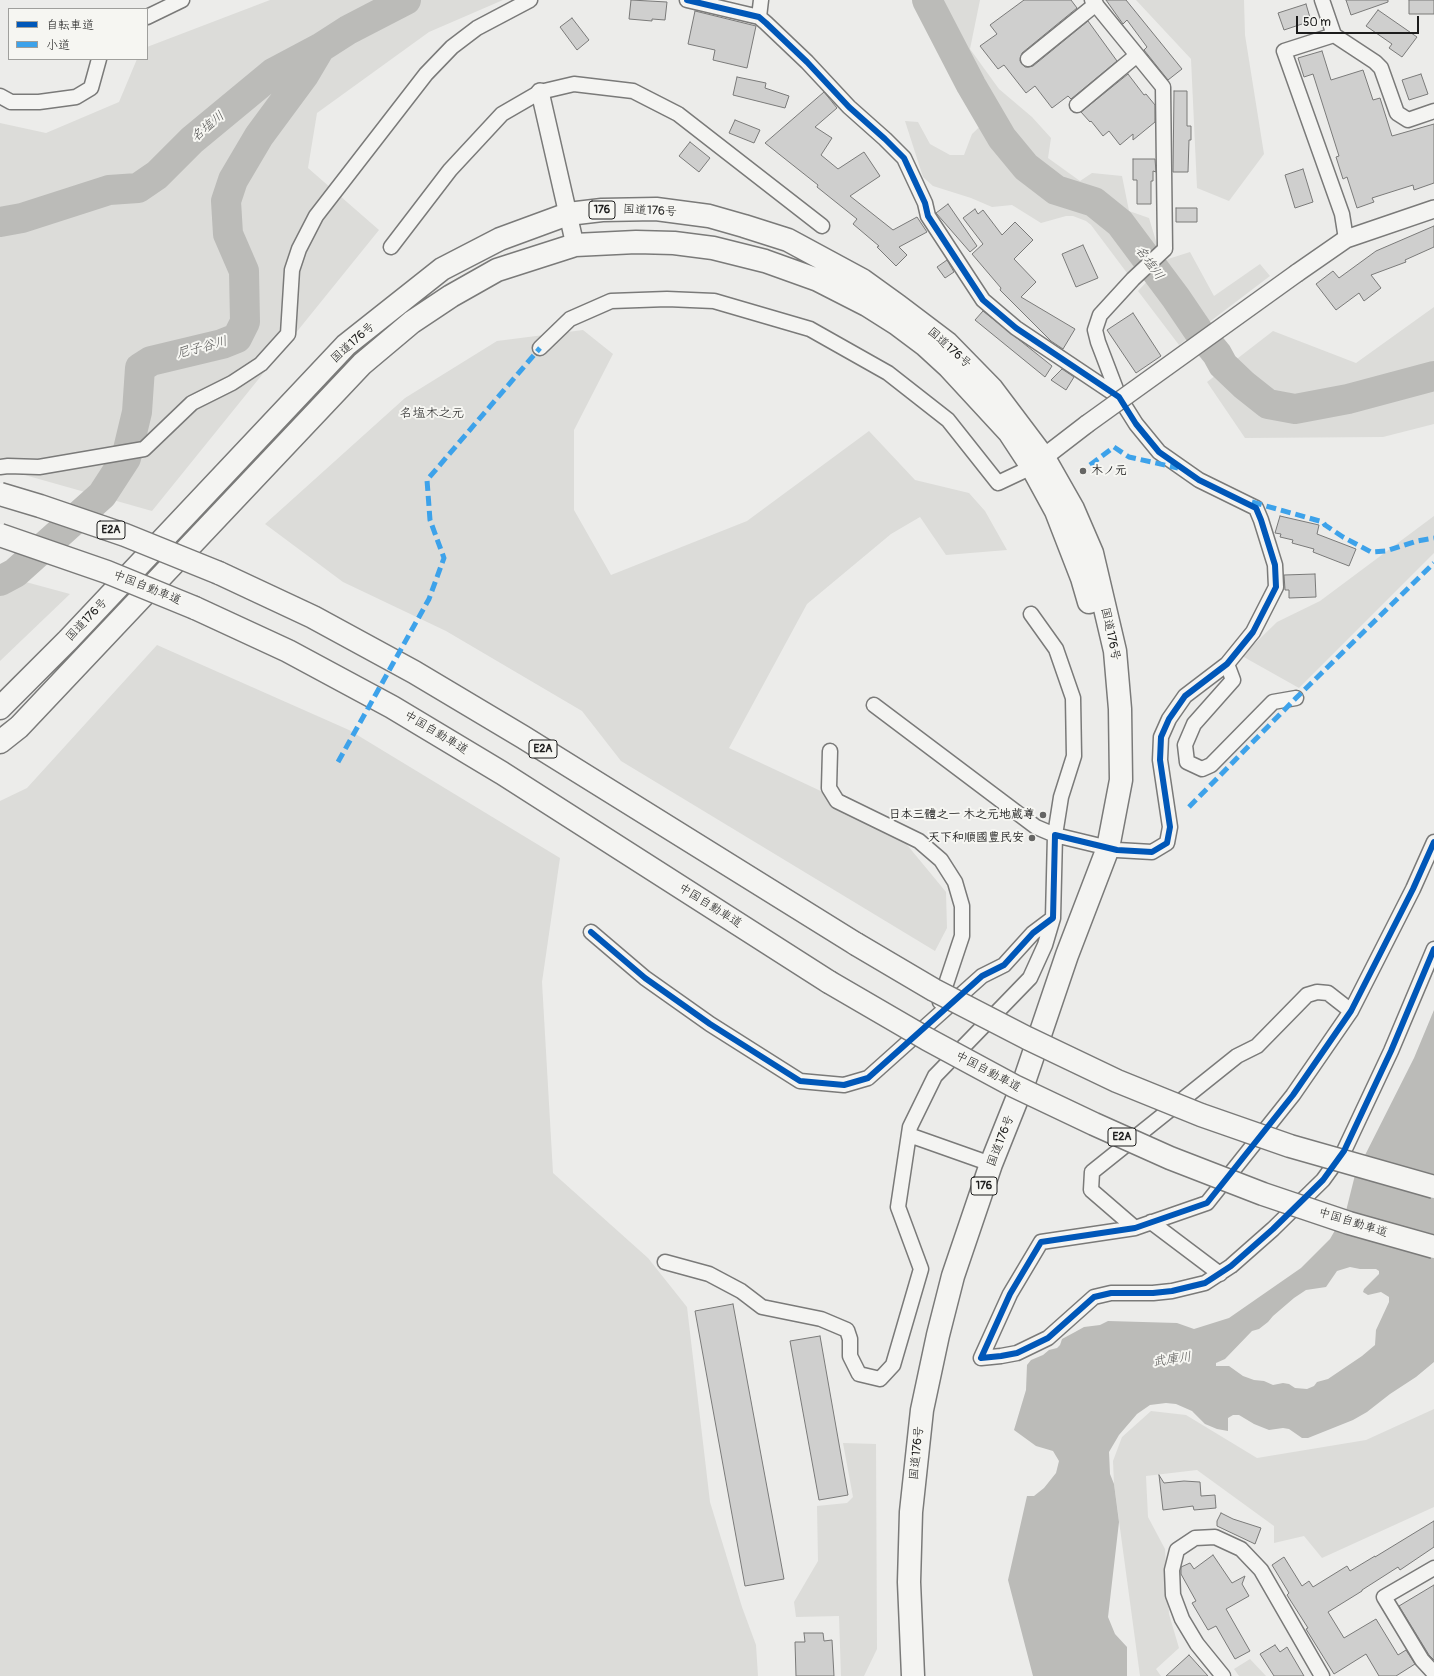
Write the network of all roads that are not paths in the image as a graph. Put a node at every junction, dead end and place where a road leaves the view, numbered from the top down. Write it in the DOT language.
graph roads {
  1 [pos="182,0"];
  2 [pos="530,0"];
  3 [pos="687,0"];
  4 [pos="761,0"];
  5 [pos="1322,0"];
  6 [pos="1094,2"];
  7 [pos="148,16"];
  8 [pos="758,17"];
  9 [pos="1334,35"];
  10 [pos="1137,55"];
  11 [pos="1028,59"];
  12 [pos="99,60"];
  13 [pos="540,92"];
  14 [pos="0,96"];
  15 [pos="1077,105"];
  16 [pos="1434,111"];
  17 [pos="1434,208"];
  18 [pos="568,214"];
  19 [pos="822,226"];
  20 [pos="1346,239"];
  21 [pos="574,245"];
  22 [pos="391,247"];
  23 [pos="540,348"];
  24 [pos="1119,397"];
  25 [pos="1038,462"];
  26 [pos="0,467"];
  27 [pos="0,494"];
  28 [pos="0,535"];
  29 [pos="1031,614"];
  30 [pos="1227,664"];
  31 [pos="1296,698"];
  32 [pos="874,706"];
  33 [pos="0,708"];
  34 [pos="0,742"];
  35 [pos="830,751"];
  36 [pos="1055,835"];
  37 [pos="1434,842"];
  38 [pos="1108,848"];
  39 [pos="1053,918"];
  40 [pos="591,932"];
  41 [pos="1434,949"];
  42 [pos="1350,1011"];
  43 [pos="935,1018"];
  44 [pos="909,1135"];
  45 [pos="991,1164"];
  46 [pos="1434,1187"];
  47 [pos="1152,1222"];
  48 [pos="1135,1228"];
  49 [pos="1434,1247"];
  50 [pos="665,1262"];
  51 [pos="1220,1274"];
  52 [pos="1434,1568"];
  53 [pos="1434,1673"];
  54 [pos="913,1676"];
  55 [pos="1223,1676"];
  56 [pos="1322,1676"];
  1 -- 7 [label="street"];
  2 -- 26 [label="street"];
  3 -- 8 [label="street"];
  4 -- 8 [label="street"];
  5 -- 9 [label="street"];
  6 -- 10 [label="street"];
  6 -- 11 [label="street"];
  8 -- 24 [label="street"];
  9 -- 16 [label="street"];
  9 -- 20 [label="street"];
  10 -- 15 [label="street"];
  10 -- 24 [label="street"];
  12 -- 14 [label="street"];
  13 -- 18 [label="street"];
  13 -- 19 [label="street"];
  13 -- 22 [label="street"];
  17 -- 20 [label="street"];
  18 -- 21 [label="street"];
  18 -- 25 [label="highway, 国道176号 / 176"];
  18 -- 33 [label="highway, 国道176号 / 176"];
  20 -- 25 [label="street, bridge"];
  21 -- 25 [label="highway, 国道176号 / 176"];
  21 -- 34 [label="highway, 国道176号 / 176"];
  23 -- 25 [label="street"];
  24 -- 30 [label="street"];
  25 -- 38 [label="highway, 国道176号 / 176"];
  27 -- 46 [label="highway, E2A, bridge"];
  28 -- 49 [label="highway, 中国自動車道 / E2A, bridge"];
  29 -- 36 [label="street"];
  30 -- 31 [label="street"];
  30 -- 38 [label="street"];
  32 -- 36 [label="street"];
  35 -- 43 [label="street"];
  36 -- 38 [label="street"];
  36 -- 39 [label="street"];
  37 -- 42 [label="street"];
  38 -- 45 [label="highway, 国道176号 / 176"];
  39 -- 43 [label="street"];
  39 -- 44 [label="street"];
  40 -- 43 [label="street"];
  41 -- 51 [label="street"];
  42 -- 47 [label="street"];
  42 -- 48 [label="street"];
  44 -- 45 [label="street"];
  44 -- 50 [label="street"];
  45 -- 54 [label="highway, 国道176号 / 176"];
  47 -- 48 [label="street"];
  47 -- 51 [label="street"];
  48 -- 51 [label="street"];
  52 -- 53 [label="street"];
  55 -- 56 [label="street"];
}
